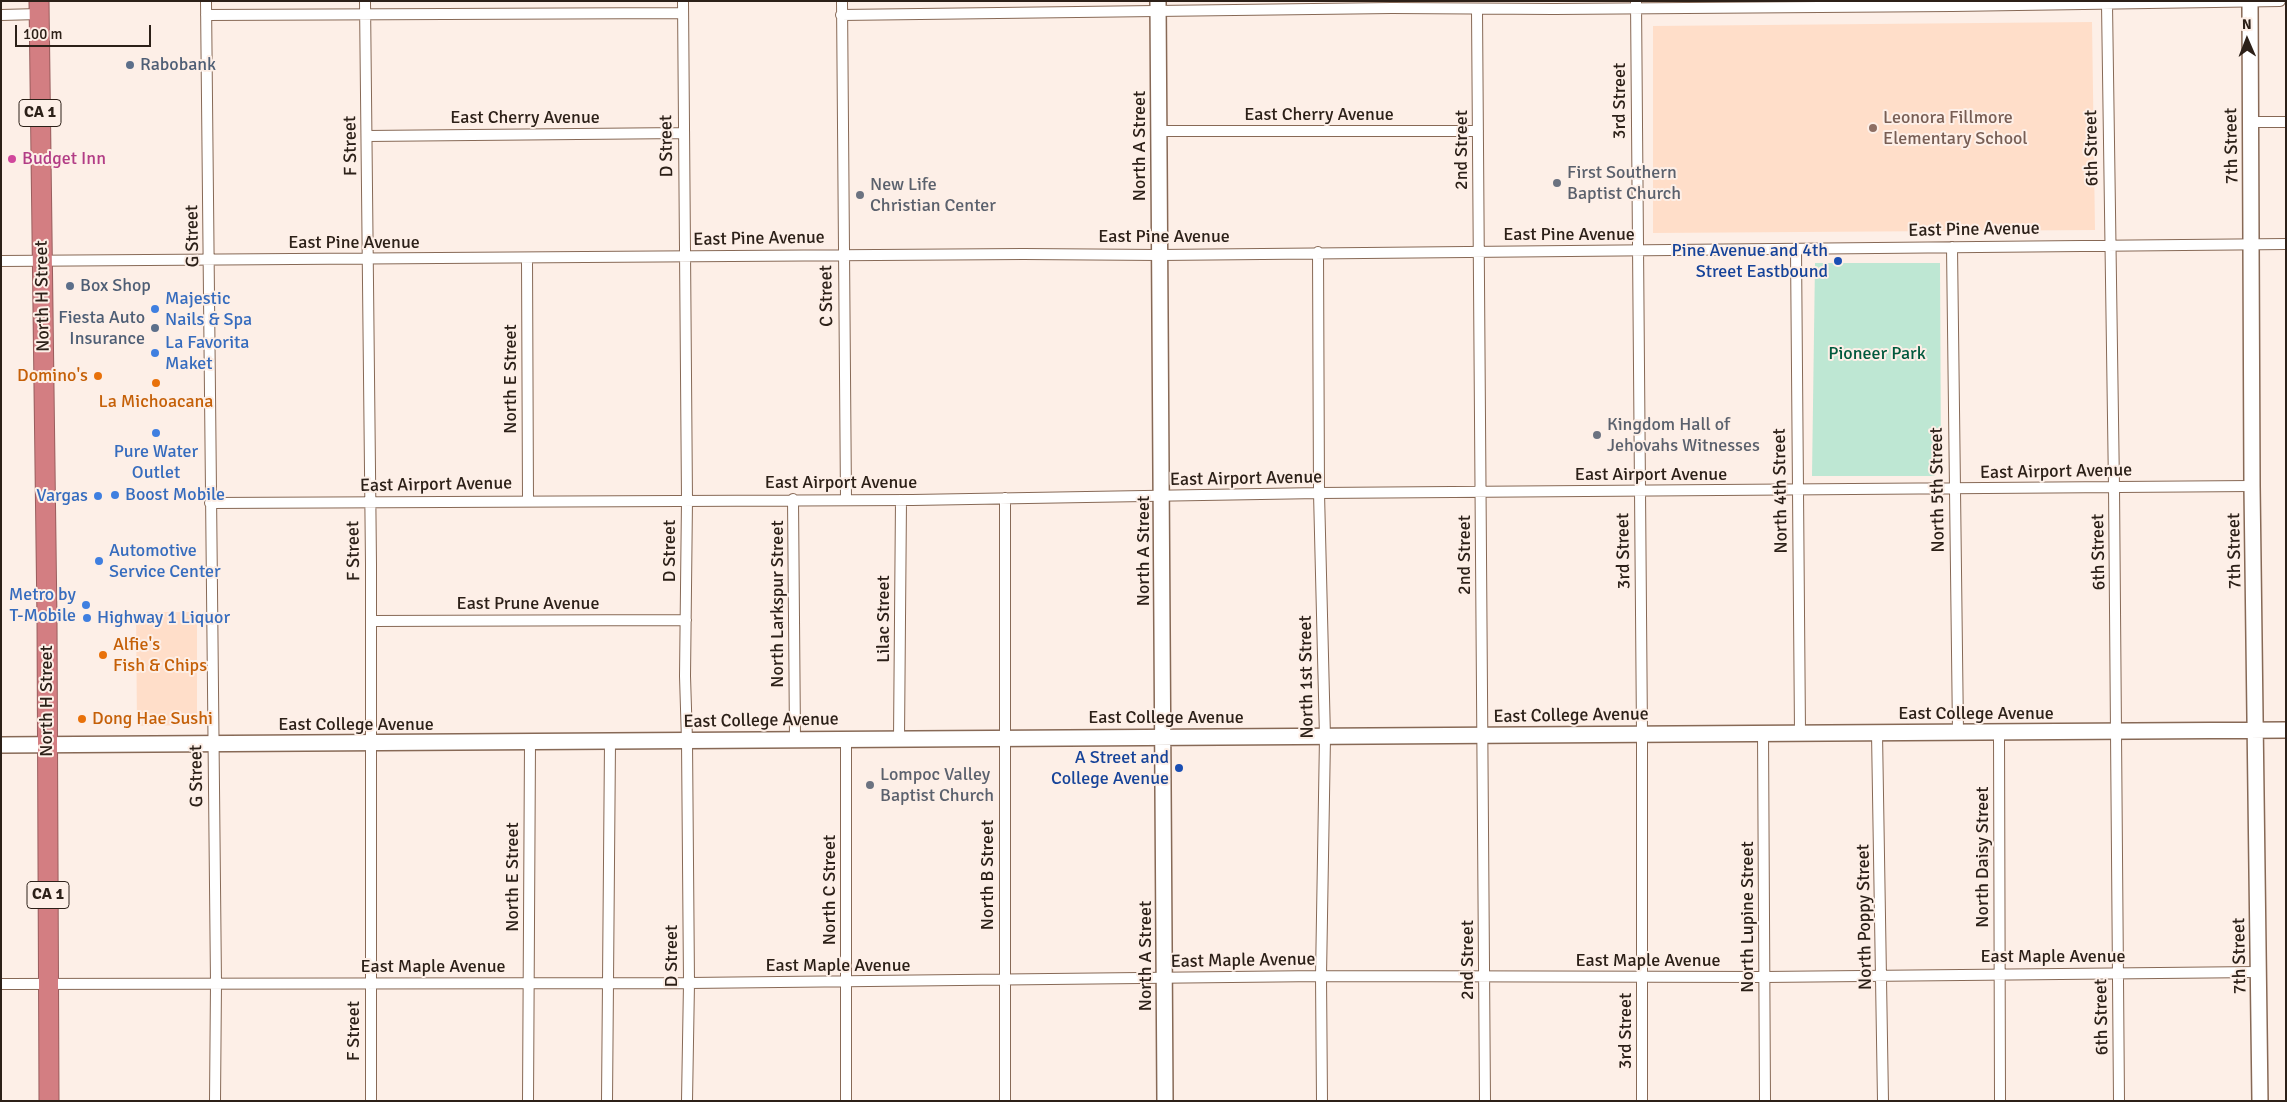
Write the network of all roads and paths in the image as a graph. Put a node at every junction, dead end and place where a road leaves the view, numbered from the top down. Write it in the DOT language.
graph roads {
  1 [pos="206,1"];
  2 [pos="365,1"];
  3 [pos="683,1"];
  4 [pos="842,1"];
  5 [pos="2250,1"];
  6 [pos="2280,1"];
  7 [pos="1952,4"];
  8 [pos="2107,4"];
  9 [pos="1392,5"];
  10 [pos="1636,5"];
  11 [pos="1158,6"];
  12 [pos="39,8"];
  13 [pos="1477,10"];
  14 [pos="683,13"];
  15 [pos="1,15"];
  16 [pos="206,15"];
  17 [pos="365,15"];
  18 [pos="842,15"];
  19 [pos="2251,122"];
  20 [pos="2286,122"];
  21 [pos="1159,131"];
  22 [pos="1478,131"];
  23 [pos="683,133"];
  24 [pos="367,136"];
  25 [pos="2251,244"];
  26 [pos="2286,244"];
  27 [pos="2110,246"];
  28 [pos="1952,247"];
  29 [pos="1637,250"];
  30 [pos="1796,250"];
  31 [pos="1479,251"];
  32 [pos="1318,252"];
  33 [pos="843,254"];
  34 [pos="1160,255"];
  35 [pos="685,256"];
  36 [pos="527,258"];
  37 [pos="210,259"];
  38 [pos="369,259"];
  39 [pos="42,260"];
  40 [pos="1,261"];
  41 [pos="2252,486"];
  42 [pos="2114,488"];
  43 [pos="1954,489"];
  44 [pos="1798,491"];
  45 [pos="1639,492"];
  46 [pos="1319,493"];
  47 [pos="1480,493"];
  48 [pos="1162,497"];
  49 [pos="1005,498"];
  50 [pos="687,500"];
  51 [pos="794,500"];
  52 [pos="846,500"];
  53 [pos="901,500"];
  54 [pos="528,501"];
  55 [pos="370,502"];
  56 [pos="210,503"];
  57 [pos="686,620"];
  58 [pos="371,621"];
  59 [pos="2256,730"];
  60 [pos="2286,730"];
  61 [pos="1800,732"];
  62 [pos="1999,732"];
  63 [pos="2117,732"];
  64 [pos="1763,733"];
  65 [pos="1877,733"];
  66 [pos="1958,733"];
  67 [pos="1642,734"];
  68 [pos="1163,736"];
  69 [pos="1482,736"];
  70 [pos="1005,737"];
  71 [pos="1325,737"];
  72 [pos="899,738"];
  73 [pos="795,739"];
  74 [pos="846,739"];
  75 [pos="687,741"];
  76 [pos="610,742"];
  77 [pos="530,743"];
  78 [pos="47,744"];
  79 [pos="213,744"];
  80 [pos="371,744"];
  81 [pos="1,745"];
  82 [pos="2258,972"];
  83 [pos="2118,973"];
  84 [pos="1999,974"];
  85 [pos="1321,976"];
  86 [pos="1642,976"];
  87 [pos="1882,976"];
  88 [pos="1485,977"];
  89 [pos="1764,977"];
  90 [pos="1165,978"];
  91 [pos="1004,980"];
  92 [pos="847,981"];
  93 [pos="528,982"];
  94 [pos="608,982"];
  95 [pos="216,983"];
  96 [pos="370,983"];
  97 [pos="1,984"];
  98 [pos="48,984"];
  99 [pos="689,984"];
  100 [pos="49,1101"];
  101 [pos="215,1101"];
  102 [pos="371,1101"];
  103 [pos="528,1101"];
  104 [pos="607,1101"];
  105 [pos="687,1101"];
  106 [pos="846,1101"];
  107 [pos="1005,1101"];
  108 [pos="1166,1101"];
  109 [pos="1322,1101"];
  110 [pos="1485,1101"];
  111 [pos="1642,1101"];
  112 [pos="1765,1101"];
  113 [pos="1883,1101"];
  114 [pos="2000,1101"];
  115 [pos="2119,1101"];
  116 [pos="2260,1101"];
  1 -- 16 [label="street, G Street"];
  2 -- 17 [label="street, F Street"];
  3 -- 14 [label="street, D Street"];
  4 -- 18 [label="street, C Street"];
  5 -- 6 [label="street"];
  5 -- 8 [label="street"];
  5 -- 19 [label="street, 7th Street"];
  7 -- 8 [label="street"];
  7 -- 10 [label="street"];
  8 -- 27 [label="street, 6th Street"];
  9 -- 11 [label="street"];
  9 -- 13 [label="street"];
  10 -- 13 [label="street"];
  10 -- 29 [label="street, 3rd Street"];
  11 -- 18 [label="street"];
  11 -- 21 [label="street, North A Street"];
  12 -- 15 [label="street"];
  12 -- 39 [label="highway, North H Street / CA 1"];
  13 -- 22 [label="street, 2nd Street"];
  14 -- 17 [label="street"];
  14 -- 23 [label="street, D Street"];
  16 -- 17 [label="street"];
  16 -- 37 [label="street, G Street"];
  17 -- 24 [label="street, F Street"];
  18 -- 33 [label="street, C Street"];
  19 -- 20 [label="street"];
  19 -- 25 [label="street, 7th Street"];
  21 -- 22 [label="street, East Cherry Avenue"];
  21 -- 34 [label="street, North A Street"];
  22 -- 31 [label="street, 2nd Street"];
  23 -- 24 [label="street, East Cherry Avenue"];
  23 -- 35 [label="street, D Street"];
  24 -- 38 [label="street, F Street"];
  25 -- 26 [label="street, East Pine Avenue"];
  25 -- 27 [label="street, East Pine Avenue"];
  25 -- 41 [label="street, 7th Street"];
  27 -- 28 [label="street, East Pine Avenue"];
  27 -- 42 [label="street, 6th Street"];
  28 -- 30 [label="street, East Pine Avenue"];
  28 -- 43 [label="street, North 5th Street"];
  29 -- 30 [label="street, East Pine Avenue"];
  29 -- 31 [label="street, East Pine Avenue"];
  29 -- 45 [label="street, 3rd Street"];
  30 -- 44 [label="street, North 4th Street"];
  31 -- 32 [label="street, East Pine Avenue"];
  31 -- 47 [label="street, 2nd Street"];
  32 -- 34 [label="street, East Pine Avenue"];
  32 -- 46 [label="street, North 1st Street"];
  33 -- 34 [label="street, East Pine Avenue"];
  33 -- 35 [label="street, East Pine Avenue"];
  33 -- 52 [label="street, C Street"];
  34 -- 48 [label="street, North A Street"];
  35 -- 36 [label="street, East Pine Avenue"];
  35 -- 50 [label="street, D Street"];
  36 -- 38 [label="street, East Pine Avenue"];
  36 -- 54 [label="street, North E Street"];
  37 -- 38 [label="street, East Pine Avenue"];
  37 -- 39 [label="street, East Pine Avenue"];
  37 -- 56 [label="street, G Street"];
  38 -- 55 [label="street, F Street"];
  39 -- 40 [label="street, East Pine Avenue"];
  39 -- 78 [label="highway, North H Street / CA 1"];
  41 -- 42 [label="street, East Airport Avenue"];
  41 -- 59 [label="street, 7th Street"];
  42 -- 43 [label="street, East Airport Avenue"];
  42 -- 63 [label="street, 6th Street"];
  43 -- 44 [label="street, East Airport Avenue"];
  43 -- 66 [label="street, North 5th Street"];
  44 -- 45 [label="street, East Airport Avenue"];
  44 -- 61 [label="street, North 4th Street"];
  45 -- 47 [label="street, East Airport Avenue"];
  45 -- 67 [label="street, 3rd Street"];
  46 -- 47 [label="street, East Airport Avenue"];
  46 -- 48 [label="street, East Airport Avenue"];
  46 -- 71 [label="street, North 1st Street"];
  47 -- 69 [label="street, 2nd Street"];
  48 -- 49 [label="street, East Airport Avenue"];
  48 -- 68 [label="street, North A Street"];
  49 -- 53 [label="street, East Airport Avenue"];
  49 -- 70 [label="street, North B Street"];
  50 -- 51 [label="street, East Airport Avenue"];
  50 -- 54 [label="street, East Airport Avenue"];
  50 -- 57 [label="street, D Street"];
  51 -- 52 [label="street, East Airport Avenue"];
  51 -- 73 [label="street, North Larkspur Street"];
  52 -- 53 [label="street, East Airport Avenue"];
  53 -- 72 [label="street, Lilac Street"];
  54 -- 55 [label="street, East Airport Avenue"];
  55 -- 56 [label="street, East Airport Avenue"];
  55 -- 58 [label="street, F Street"];
  56 -- 79 [label="street, G Street"];
  57 -- 58 [label="street, East Prune Avenue"];
  57 -- 75 [label="street, D Street"];
  58 -- 80 [label="street, F Street"];
  59 -- 60 [label="street, East College Avenue"];
  59 -- 63 [label="street, East College Avenue"];
  59 -- 82 [label="street, 7th Street"];
  61 -- 64 [label="street, East College Avenue"];
  61 -- 65 [label="street, East College Avenue"];
  62 -- 63 [label="street, East College Avenue"];
  62 -- 66 [label="street, East College Avenue"];
  62 -- 84 [label="street, North Daisy Street"];
  63 -- 83 [label="street, 6th Street"];
  64 -- 67 [label="street, East College Avenue"];
  64 -- 89 [label="street, North Lupine Street"];
  65 -- 66 [label="street, East College Avenue"];
  65 -- 87 [label="street, North Poppy Street"];
  67 -- 69 [label="street, East College Avenue"];
  67 -- 86 [label="street, 3rd Street"];
  68 -- 70 [label="street, East College Avenue"];
  68 -- 71 [label="street, East College Avenue"];
  68 -- 90 [label="street, North A Street"];
  69 -- 71 [label="street, East College Avenue"];
  69 -- 88 [label="street, 2nd Street"];
  70 -- 72 [label="street, East College Avenue"];
  70 -- 91 [label="street, North B Street"];
  71 -- 85 [label="street, North 1st Street"];
  72 -- 74 [label="street, East College Avenue"];
  73 -- 74 [label="street, East College Avenue"];
  73 -- 75 [label="street, East College Avenue"];
  74 -- 92 [label="street, North C Street"];
  75 -- 76 [label="street, East College Avenue"];
  75 -- 99 [label="street, D Street"];
  76 -- 77 [label="street, East College Avenue"];
  76 -- 94 [label="street"];
  77 -- 80 [label="street, East College Avenue"];
  77 -- 93 [label="street, North E Street"];
  78 -- 79 [label="street, East College Avenue"];
  78 -- 81 [label="street, East College Avenue"];
  78 -- 98 [label="highway, North H Street / CA 1"];
  79 -- 80 [label="street, East College Avenue"];
  79 -- 95 [label="street, G Street"];
  80 -- 96 [label="street, F Street"];
  82 -- 83 [label="street, East Maple Avenue"];
  82 -- 116 [label="street, 7th Street"];
  83 -- 84 [label="street, East Maple Avenue"];
  83 -- 115 [label="street, 6th Street"];
  84 -- 87 [label="street, East Maple Avenue"];
  84 -- 114 [label="street, North Daisy Street"];
  85 -- 88 [label="street, East Maple Avenue"];
  85 -- 90 [label="street, East Maple Avenue"];
  85 -- 109 [label="street, North 1st Street"];
  86 -- 88 [label="street, East Maple Avenue"];
  86 -- 89 [label="street, East Maple Avenue"];
  86 -- 111 [label="street, 3rd Street"];
  87 -- 89 [label="street, East Maple Avenue"];
  87 -- 113 [label="street, North Poppy Street"];
  88 -- 110 [label="street, 2nd Street"];
  89 -- 112 [label="street, North Lupine Street"];
  90 -- 91 [label="street, East Maple Avenue"];
  90 -- 108 [label="street, North A Street"];
  91 -- 92 [label="street, East Maple Avenue"];
  91 -- 107 [label="street, North B Street"];
  92 -- 99 [label="street, East Maple Avenue"];
  92 -- 106 [label="street, North C Street"];
  93 -- 94 [label="street, East Maple Avenue"];
  93 -- 96 [label="street, East Maple Avenue"];
  93 -- 103 [label="street, North E Street"];
  94 -- 99 [label="street, East Maple Avenue"];
  94 -- 104 [label="street"];
  95 -- 96 [label="street, East Maple Avenue"];
  95 -- 98 [label="street, East Maple Avenue"];
  95 -- 101 [label="street, G Street"];
  96 -- 102 [label="street, F Street"];
  97 -- 98 [label="street, East Maple Avenue"];
  98 -- 100 [label="highway, North H Street / CA 1"];
  99 -- 105 [label="street, D Street"];
}
